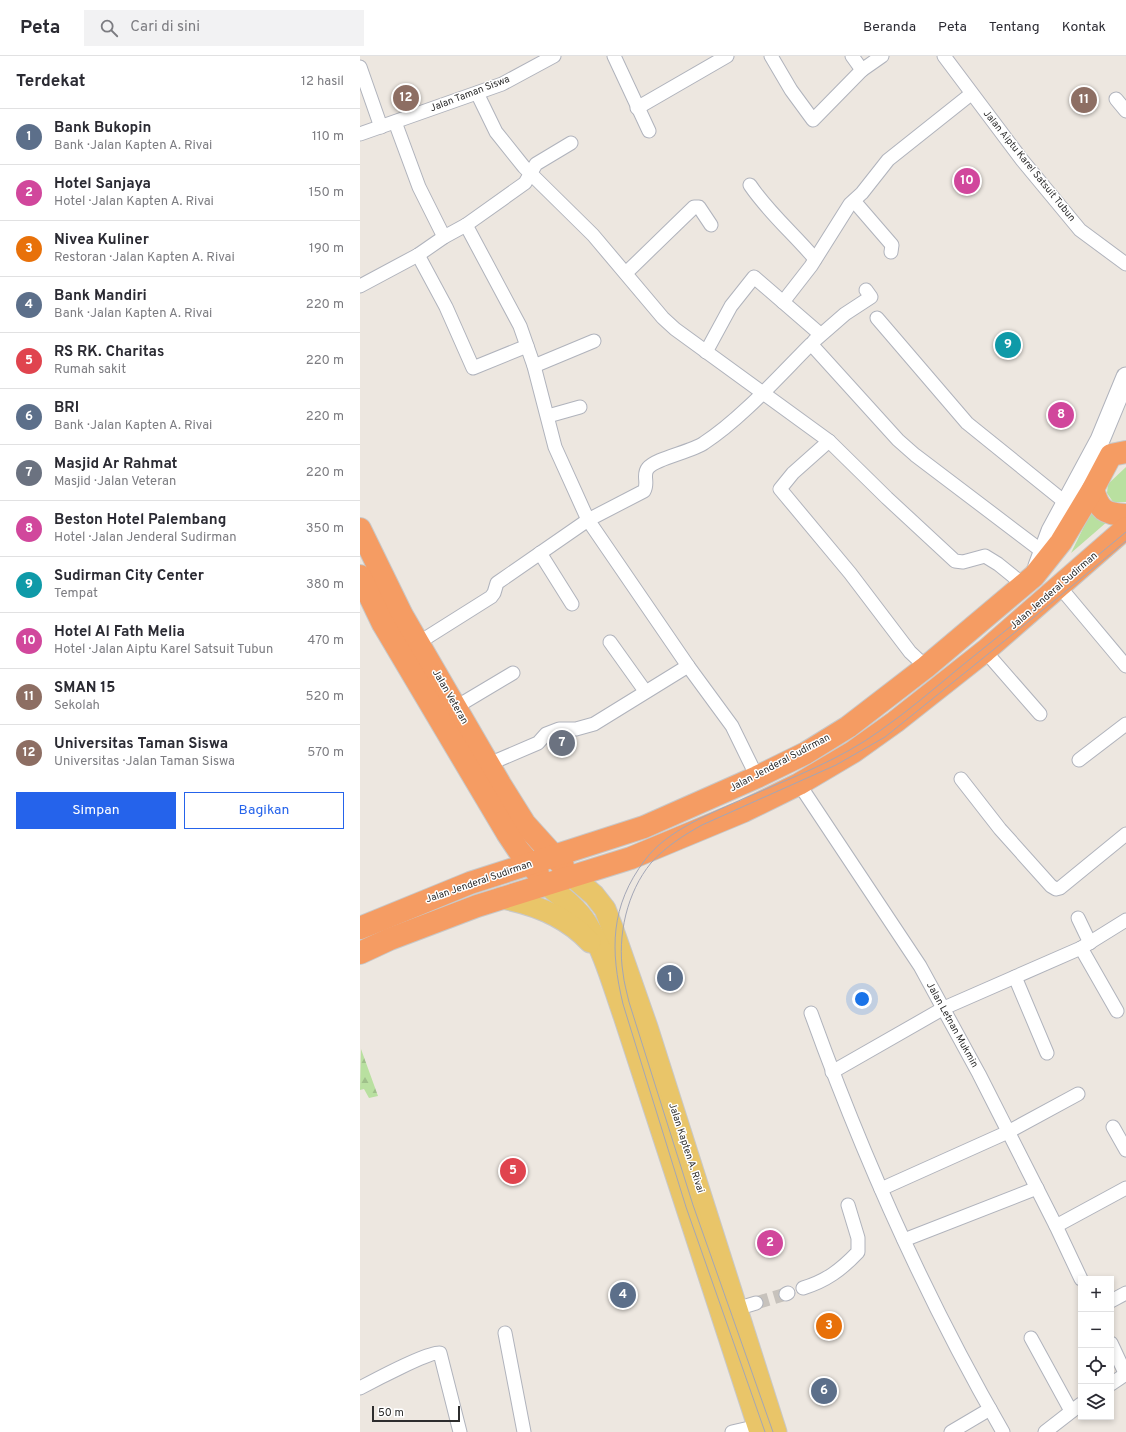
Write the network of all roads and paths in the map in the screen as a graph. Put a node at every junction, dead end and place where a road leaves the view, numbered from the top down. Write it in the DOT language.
graph roads {
  1 [pos="614,56"];
  2 [pos="727,56"];
  3 [pos="771,56"];
  4 [pos="852,56"];
  5 [pos="882,56"];
  6 [pos="944,56"];
  7 [pos="547,57"];
  8 [pos="360,67"];
  9 [pos="862,70"];
  10 [pos="477,93"];
  11 [pos="971,94"];
  12 [pos="1116,99"];
  13 [pos="637,108"];
  14 [pos="1126,111"];
  15 [pos="395,122"];
  16 [pos="381,127"];
  17 [pos="649,131"];
  18 [pos="360,134"];
  19 [pos="571,143"];
  20 [pos="531,175"];
  21 [pos="750,185"];
  22 [pos="854,201"];
  23 [pos="466,225"];
  24 [pos="711,225"];
  25 [pos="444,237"];
  26 [pos="891,252"];
  27 [pos="418,255"];
  28 [pos="816,259"];
  29 [pos="1126,264"];
  30 [pos="626,273"];
  31 [pos="360,286"];
  32 [pos="783,302"];
  33 [pos="820,334"];
  34 [pos="594,341"];
  35 [pos="811,344"];
  36 [pos="527,346"];
  37 [pos="706,352"];
  38 [pos="534,366"];
  39 [pos="1126,377"];
  40 [pos="762,393"];
  41 [pos="580,407"];
  42 [pos="1126,410"];
  43 [pos="548,416"];
  44 [pos="829,441"];
  45 [pos="1118,453"];
  46 [pos="1093,489"];
  47 [pos="1066,503"];
  48 [pos="1126,515"];
  49 [pos="588,520"];
  50 [pos="1126,528"];
  51 [pos="360,529"];
  52 [pos="1043,552"];
  53 [pos="540,553"];
  54 [pos="360,576"];
  55 [pos="1029,581"];
  56 [pos="1059,586"];
  57 [pos="572,604"];
  58 [pos="610,642"];
  59 [pos="418,643"];
  60 [pos="985,651"];
  61 [pos="688,666"];
  62 [pos="1126,666"];
  63 [pos="926,668"];
  64 [pos="513,673"];
  65 [pos="645,691"];
  66 [pos="456,707"];
  67 [pos="1040,714"];
  68 [pos="1126,724"];
  69 [pos="1079,760"];
  70 [pos="489,764"];
  71 [pos="757,777"];
  72 [pos="961,779"];
  73 [pos="799,784"];
  74 [pos="1126,834"];
  75 [pos="509,836"];
  76 [pos="553,856"];
  77 [pos="530,864"];
  78 [pos="573,877"];
  79 [pos="547,885"];
  80 [pos="501,898"];
  81 [pos="1078,918"];
  82 [pos="360,920"];
  83 [pos="1126,920"];
  84 [pos="360,928"];
  85 [pos="1085,946"];
  86 [pos="360,953"];
  87 [pos="601,955"];
  88 [pos="1015,977"];
  89 [pos="944,1008"];
  90 [pos="1117,1011"];
  91 [pos="811,1013"];
  92 [pos="1047,1053"];
  93 [pos="832,1072"];
  94 [pos="1078,1094"];
  95 [pos="1113,1127"];
  96 [pos="1008,1132"];
  97 [pos="1126,1150"];
  98 [pos="1037,1188"];
  99 [pos="1126,1188"];
  100 [pos="881,1189"];
  101 [pos="848,1205"];
  102 [pos="1056,1226"];
  103 [pos="904,1240"];
  104 [pos="1080,1276"];
  105 [pos="803,1288"];
  106 [pos="1126,1293"];
  107 [pos="1114,1299"];
  108 [pos="505,1333"];
  109 [pos="1031,1338"];
  110 [pos="1113,1348"];
  111 [pos="502,1361"];
  112 [pos="1126,1375"];
  113 [pos="1114,1382"];
  114 [pos="360,1388"];
  115 [pos="1076,1408"];
  116 [pos="990,1409"];
  117 [pos="764,1430"];
  118 [pos="1052,1430"];
  119 [pos="460,1432"];
  120 [pos="515,1432"];
  121 [pos="524,1432"];
  122 [pos="732,1432"];
  123 [pos="951,1432"];
  124 [pos="1003,1432"];
  1 -- 13 [label="street"];
  2 -- 13 [label="street"];
  3 -- 9 [label="street"];
  4 -- 9 [label="street"];
  5 -- 9 [label="street"];
  6 -- 11 [label="street, Jalan Aiptu Karel Satsuit Tubun"];
  7 -- 10 [label="street, Jalan Taman Siswa"];
  8 -- 16 [label="street"];
  10 -- 15 [label="street, Jalan Taman Siswa"];
  10 -- 20 [label="street"];
  11 -- 22 [label="street"];
  11 -- 29 [label="street, Jalan Aiptu Karel Satsuit Tubun"];
  12 -- 14 [label="street"];
  13 -- 17 [label="street"];
  15 -- 16 [label="street, Jalan Taman Siswa"];
  15 -- 25 [label="street"];
  16 -- 18 [label="street, Jalan Taman Siswa"];
  19 -- 20 [label="street"];
  20 -- 23 [label="street"];
  20 -- 30 [label="street"];
  21 -- 28 [label="street"];
  22 -- 26 [label="street"];
  22 -- 28 [label="street"];
  23 -- 25 [label="street"];
  23 -- 36 [label="street"];
  24 -- 30 [label="street"];
  25 -- 27 [label="street"];
  27 -- 31 [label="street"];
  27 -- 36 [label="street"];
  28 -- 32 [label="street"];
  30 -- 37 [label="street"];
  32 -- 33 [label="street"];
  32 -- 37 [label="street"];
  33 -- 35 [label="street"];
  33 -- 47 [label="street"];
  34 -- 38 [label="street"];
  35 -- 40 [label="street"];
  35 -- 52 [label="street"];
  36 -- 38 [label="street"];
  37 -- 40 [label="street"];
  38 -- 43 [label="street"];
  39 -- 47 [label="main road"];
  40 -- 44 [label="street"];
  40 -- 49 [label="street"];
  41 -- 43 [label="street"];
  42 -- 45 [label="main road"];
  43 -- 49 [label="street"];
  44 -- 55 [label="street"];
  44 -- 63 [label="street"];
  45 -- 46 [label="highway, Jalan Jenderal Sudirman"];
  46 -- 48 [label="highway"];
  46 -- 55 [label="highway, Jalan Jenderal Sudirman"];
  47 -- 52 [label="main road"];
  49 -- 53 [label="street"];
  49 -- 61 [label="street"];
  50 -- 56 [label="highway, Jalan Jenderal Sudirman"];
  51 -- 59 [label="highway, Jalan Veteran"];
  52 -- 55 [label="main road"];
  53 -- 57 [label="street"];
  53 -- 59 [label="street"];
  54 -- 75 [label="highway, Jalan Veteran"];
  55 -- 63 [label="highway, Jalan Jenderal Sudirman"];
  56 -- 60 [label="highway, Jalan Jenderal Sudirman"];
  56 -- 62 [label="street"];
  58 -- 65 [label="street"];
  59 -- 66 [label="highway, Jalan Veteran"];
  60 -- 67 [label="street"];
  60 -- 73 [label="highway, Jalan Jenderal Sudirman"];
  61 -- 65 [label="street"];
  61 -- 71 [label="street"];
  63 -- 71 [label="highway, Jalan Jenderal Sudirman"];
  64 -- 66 [label="street"];
  65 -- 70 [label="street"];
  66 -- 70 [label="highway, Jalan Veteran"];
  68 -- 69 [label="street"];
  70 -- 76 [label="highway, Jalan Veteran"];
  71 -- 76 [label="highway, Jalan Jenderal Sudirman"];
  72 -- 74 [label="street"];
  73 -- 78 [label="highway, Jalan Jenderal Sudirman"];
  73 -- 89 [label="street, Jalan Letnan Mukmin"];
  75 -- 77 [label="highway, Jalan Veteran"];
  75 -- 82 [label="highway"];
  76 -- 77 [label="highway, Jalan Jenderal Sudirman"];
  76 -- 78 [label="highway, Jalan Veteran"];
  77 -- 79 [label="highway, Jalan Veteran"];
  77 -- 84 [label="highway, Jalan Jenderal Sudirman"];
  78 -- 79 [label="highway, Jalan Jenderal Sudirman"];
  78 -- 117 [label="main road, Jalan Kapten A. Rivai"];
  79 -- 80 [label="highway, Jalan Jenderal Sudirman"];
  79 -- 87 [label="main road, Jalan Kapten A. Rivai"];
  80 -- 86 [label="highway, Jalan Jenderal Sudirman"];
  80 -- 87 [label="main road"];
  81 -- 85 [label="street"];
  83 -- 85 [label="street"];
  85 -- 88 [label="street"];
  85 -- 90 [label="street"];
  87 -- 117 [label="main road, Jalan Kapten A. Rivai"];
  88 -- 89 [label="street"];
  88 -- 92 [label="street"];
  89 -- 93 [label="street"];
  89 -- 96 [label="street, Jalan Letnan Mukmin"];
  91 -- 93 [label="street"];
  93 -- 100 [label="street"];
  94 -- 96 [label="street"];
  95 -- 97 [label="street"];
  96 -- 98 [label="street, Jalan Letnan Mukmin"];
  96 -- 100 [label="street"];
  98 -- 102 [label="street, Jalan Letnan Mukmin"];
  98 -- 103 [label="street"];
  99 -- 102 [label="street"];
  100 -- 103 [label="street"];
  101 -- 105 [label="street"];
  102 -- 104 [label="street, Jalan Letnan Mukmin"];
  103 -- 116 [label="street"];
  106 -- 107 [label="street"];
  108 -- 121 [label="street"];
  109 -- 115 [label="street"];
  110 -- 112 [label="street"];
  111 -- 120 [label="street"];
  112 -- 113 [label="street"];
  114 -- 119 [label="street"];
  115 -- 118 [label="street"];
  116 -- 123 [label="street"];
  116 -- 124 [label="street"];
  117 -- 122 [label="street"];
}
